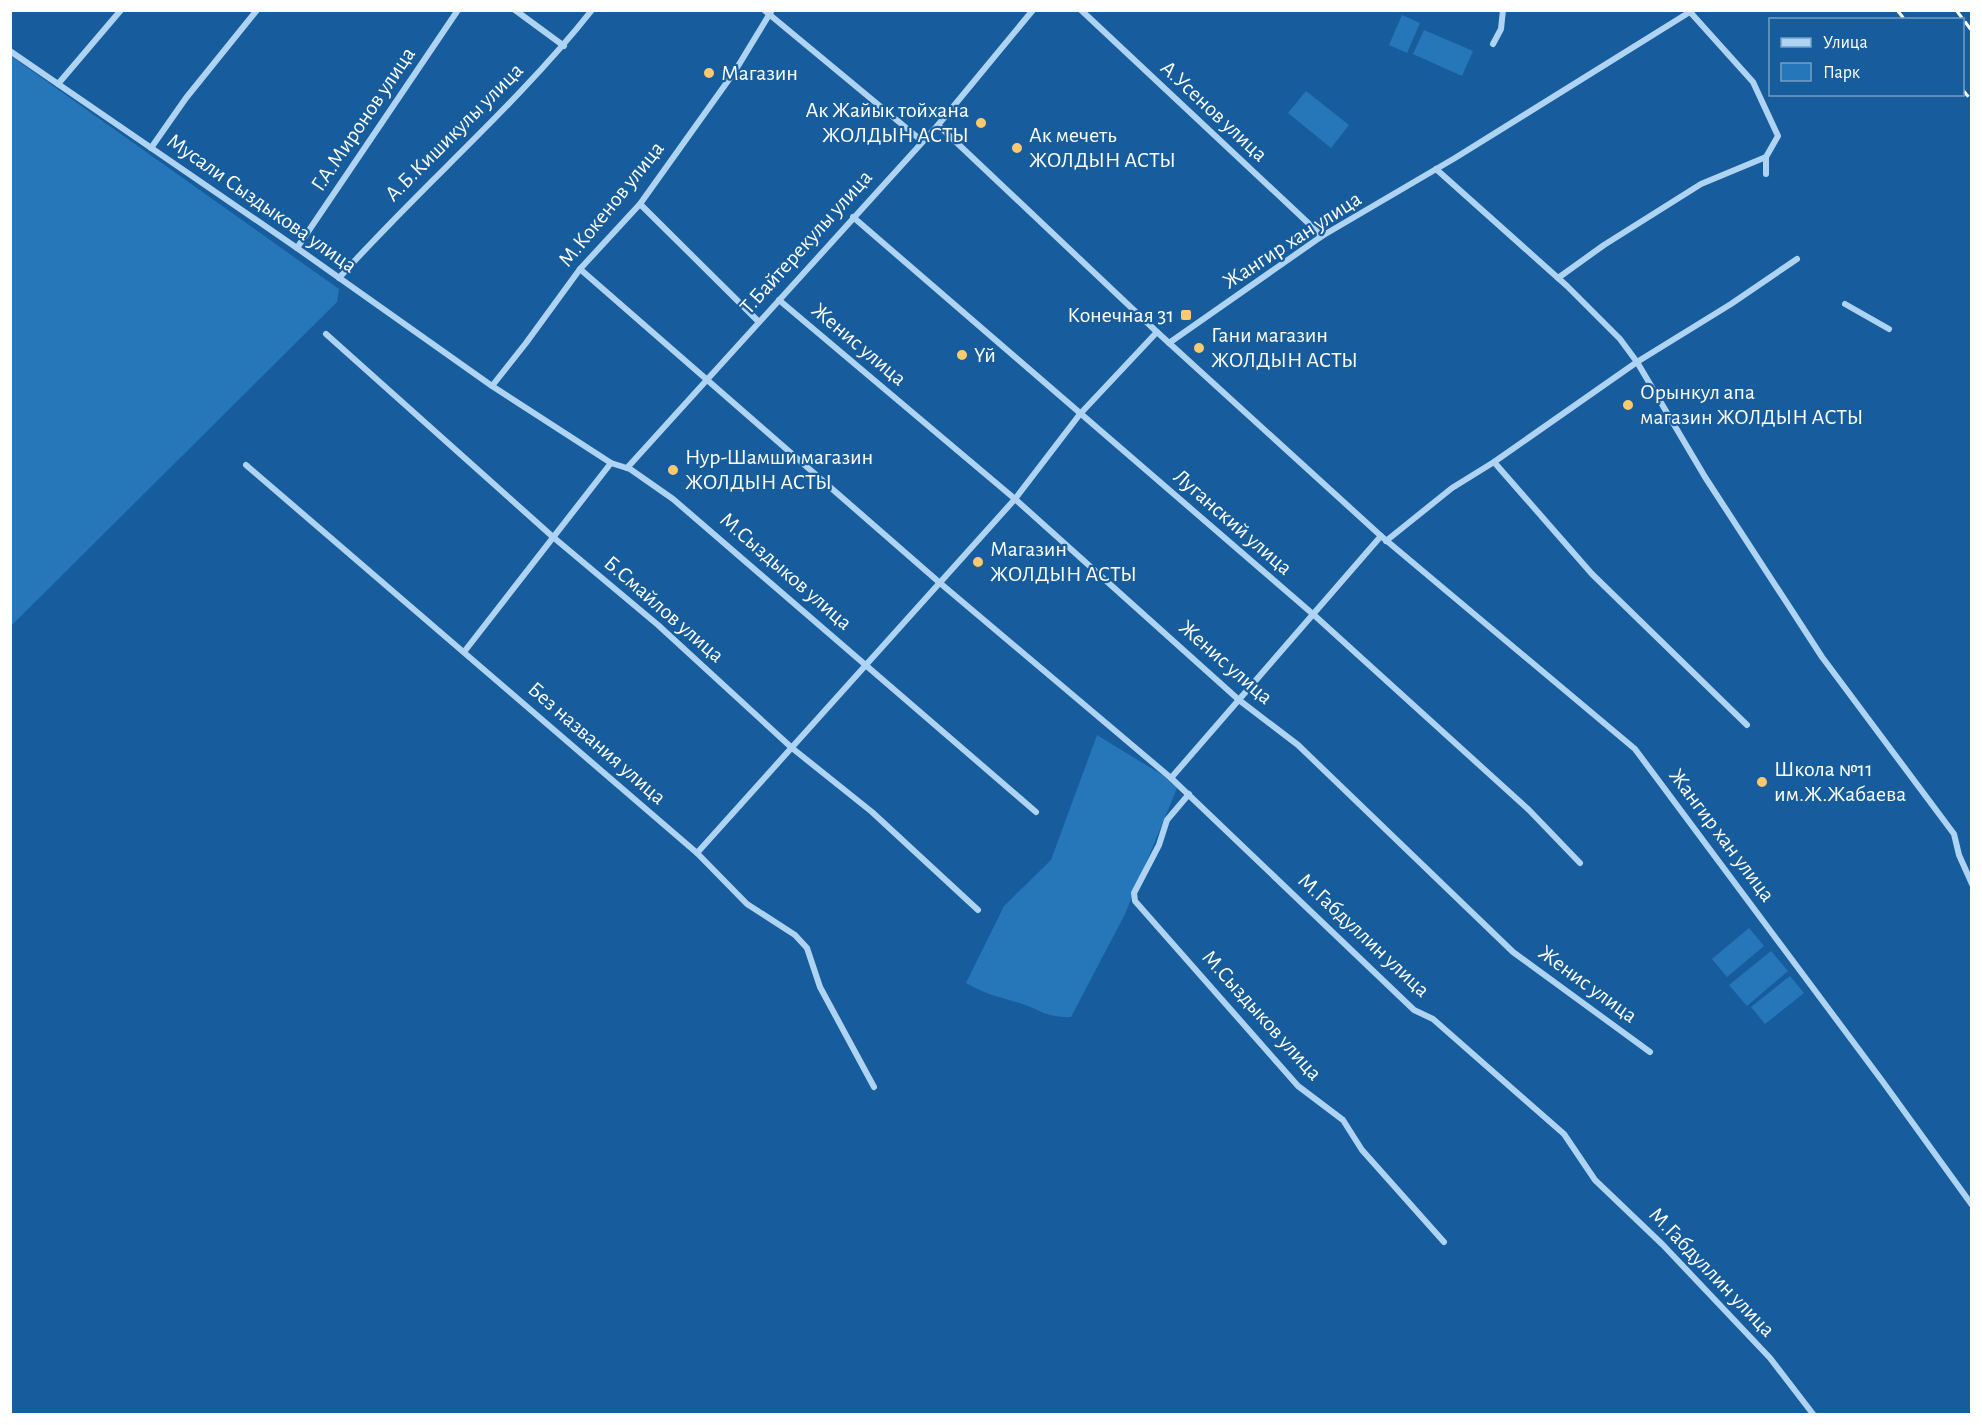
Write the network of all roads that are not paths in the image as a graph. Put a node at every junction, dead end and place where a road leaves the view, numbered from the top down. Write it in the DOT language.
graph roads {
  1 [pos="121,10"];
  2 [pos="257,10"];
  3 [pos="458,10"];
  4 [pos="515,10"];
  5 [pos="592,10"];
  6 [pos="1033,10"];
  7 [pos="1081,10"];
  8 [pos="1503,10"];
  9 [pos="768,12"];
  10 [pos="1692,12"];
  11 [pos="1493,44"];
  12 [pos="564,46"];
  13 [pos="10,51"];
  14 [pos="58,84"];
  15 [pos="938,125"];
  16 [pos="922,141"];
  17 [pos="151,148"];
  18 [pos="1766,157"];
  19 [pos="1436,169"];
  20 [pos="1766,174"];
  21 [pos="640,204"];
  22 [pos="853,217"];
  23 [pos="1322,236"];
  24 [pos="297,248"];
  25 [pos="1797,259"];
  26 [pos="579,269"];
  27 [pos="339,278"];
  28 [pos="1558,278"];
  29 [pos="779,300"];
  30 [pos="1845,304"];
  31 [pos="759,321"];
  32 [pos="1889,329"];
  33 [pos="1157,332"];
  34 [pos="326,334"];
  35 [pos="1169,343"];
  36 [pos="1637,362"];
  37 [pos="706,380"];
  38 [pos="492,386"];
  39 [pos="1080,414"];
  40 [pos="1494,462"];
  41 [pos="610,463"];
  42 [pos="246,465"];
  43 [pos="627,468"];
  44 [pos="1015,499"];
  45 [pos="553,537"];
  46 [pos="1383,538"];
  47 [pos="940,583"];
  48 [pos="1314,615"];
  49 [pos="464,652"];
  50 [pos="866,663"];
  51 [pos="1239,700"];
  52 [pos="1747,725"];
  53 [pos="792,748"];
  54 [pos="1171,778"];
  55 [pos="1189,794"];
  56 [pos="1036,812"];
  57 [pos="697,853"];
  58 [pos="1580,864"];
  59 [pos="1971,884"];
  60 [pos="978,910"];
  61 [pos="1650,1052"];
  62 [pos="874,1087"];
  63 [pos="1971,1205"];
  64 [pos="1444,1242"];
  65 [pos="1813,1414"];
  1 -- 14 [label="street"];
  2 -- 17 [label="street"];
  3 -- 24 [label="street, Г.А.Миронов улица"];
  4 -- 12 [label="street"];
  5 -- 12 [label="street, А.Б.Кишикулы улица"];
  6 -- 15 [label="street, Т.Байтерекулы улица"];
  7 -- 23 [label="street, А.Усенов улица"];
  8 -- 11 [label="street"];
  9 -- 16 [label="street"];
  9 -- 21 [label="street, М.Кокенов улица"];
  10 -- 18 [label="street, Жангир хан улица"];
  10 -- 19 [label="street, Жангир хан улица"];
  12 -- 27 [label="street, А.Б.Кишикулы улица"];
  13 -- 14 [label="street, Мусали Сыздыкова улица"];
  14 -- 17 [label="street, Мусали Сыздыкова улица"];
  15 -- 16 [label="street, Т.Байтерекулы улица"];
  15 -- 33 [label="street, Жангир хан улица"];
  16 -- 22 [label="street, Т.Байтерекулы улица"];
  17 -- 24 [label="street, Мусали Сыздыкова улица"];
  18 -- 20 [label="street, Жангир хан улица"];
  18 -- 28 [label="street"];
  19 -- 23 [label="street, Жангир хан улица"];
  19 -- 28 [label="street"];
  21 -- 26 [label="street, М.Кокенов улица"];
  21 -- 31 [label="street"];
  22 -- 29 [label="street, Т.Байтерекулы улица"];
  22 -- 39 [label="street, Луганский улица"];
  23 -- 35 [label="street, Жангир хан улица"];
  24 -- 27 [label="street, Мусали Сыздыкова улица"];
  25 -- 36 [label="street"];
  26 -- 37 [label="street, М.Габдуллин улица"];
  26 -- 38 [label="street, М.Кокенов улица"];
  27 -- 38 [label="street, Мусали Сыздыкова улица"];
  28 -- 36 [label="street"];
  29 -- 31 [label="street, Т.Байтерекулы улица"];
  29 -- 44 [label="street, Женис улица"];
  30 -- 32 [label="street"];
  31 -- 37 [label="street, Т.Байтерекулы улица"];
  33 -- 35 [label="street, Жангир хан улица"];
  33 -- 39 [label="street"];
  34 -- 45 [label="street, Б.Смайлов улица"];
  35 -- 46 [label="street, Жангир хан улица"];
  36 -- 40 [label="street"];
  36 -- 59 [label="street"];
  37 -- 43 [label="street, Т.Байтерекулы улица"];
  37 -- 47 [label="street, М.Габдуллин улица"];
  38 -- 41 [label="street, М.Сыздыков улица"];
  39 -- 44 [label="street"];
  39 -- 48 [label="street, Луганский улица"];
  40 -- 46 [label="street"];
  40 -- 52 [label="street"];
  41 -- 43 [label="street, М.Сыздыков улица"];
  41 -- 45 [label="street"];
  42 -- 49 [label="street, Без названия улица"];
  43 -- 50 [label="street, М.Сыздыков улица"];
  44 -- 47 [label="street"];
  44 -- 51 [label="street, Женис улица"];
  45 -- 49 [label="street"];
  45 -- 53 [label="street, Б.Смайлов улица"];
  46 -- 48 [label="street"];
  46 -- 63 [label="street, Жангир хан улица"];
  47 -- 50 [label="street"];
  47 -- 54 [label="street, М.Габдуллин улица"];
  48 -- 51 [label="street"];
  48 -- 58 [label="street, Луганский улица"];
  49 -- 57 [label="street, Без названия улица"];
  50 -- 53 [label="street"];
  50 -- 56 [label="street, М.Сыздыков улица"];
  51 -- 54 [label="street"];
  51 -- 61 [label="street, Женис улица"];
  53 -- 57 [label="street"];
  53 -- 60 [label="street, Б.Смайлов улица"];
  54 -- 55 [label="street, М.Габдуллин улица"];
  55 -- 64 [label="street, М.Сыздыков улица"];
  55 -- 65 [label="street, М.Габдуллин улица"];
  57 -- 62 [label="street, Без названия улица"];
}
